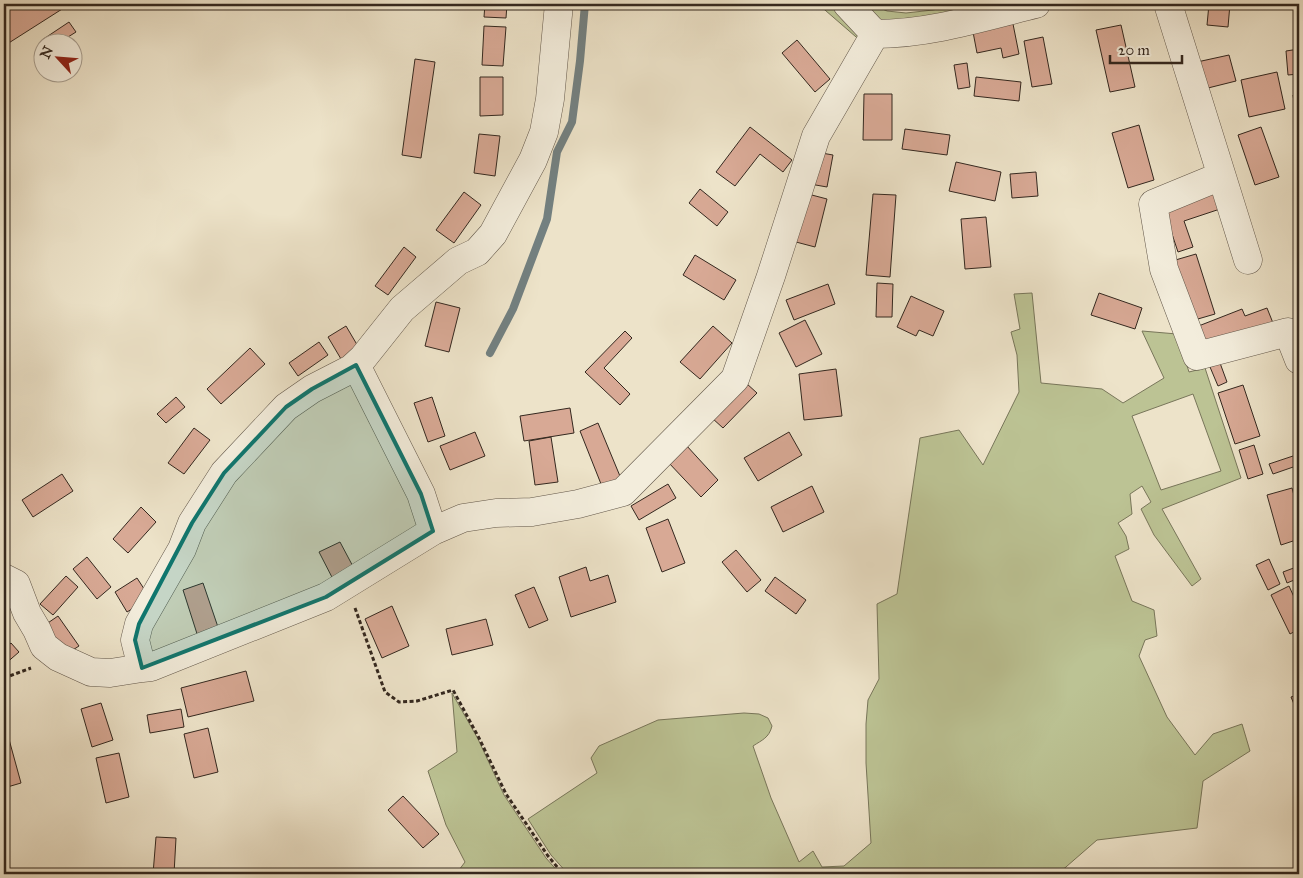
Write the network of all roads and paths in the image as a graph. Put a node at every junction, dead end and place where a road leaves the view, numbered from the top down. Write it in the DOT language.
graph roads {
  1 [pos="559,4"];
  2 [pos="848,4"];
  3 [pos="1036,4"];
  4 [pos="1168,4"];
  5 [pos="875,34"];
  6 [pos="1221,176"];
  7 [pos="1248,260"];
  8 [pos="1299,360"];
  9 [pos="356,365"];
  10 [pos="433,531"];
  11 [pos="4,578"];
  12 [pos="347,584"];
  13 [pos="142,668"];
  14 [pos="563,874"];
  1 -- 9 [label="street"];
  2 -- 5 [label="street"];
  3 -- 5 [label="street"];
  4 -- 6 [label="street"];
  5 -- 10 [label="street"];
  6 -- 7 [label="street"];
  6 -- 8 [label="street"];
  9 -- 10 [label="street"];
  9 -- 13 [label="street"];
  10 -- 12 [label="street"];
  11 -- 13 [label="street"];
  12 -- 13 [label="street"];
  12 -- 14 [label="path"];
}
